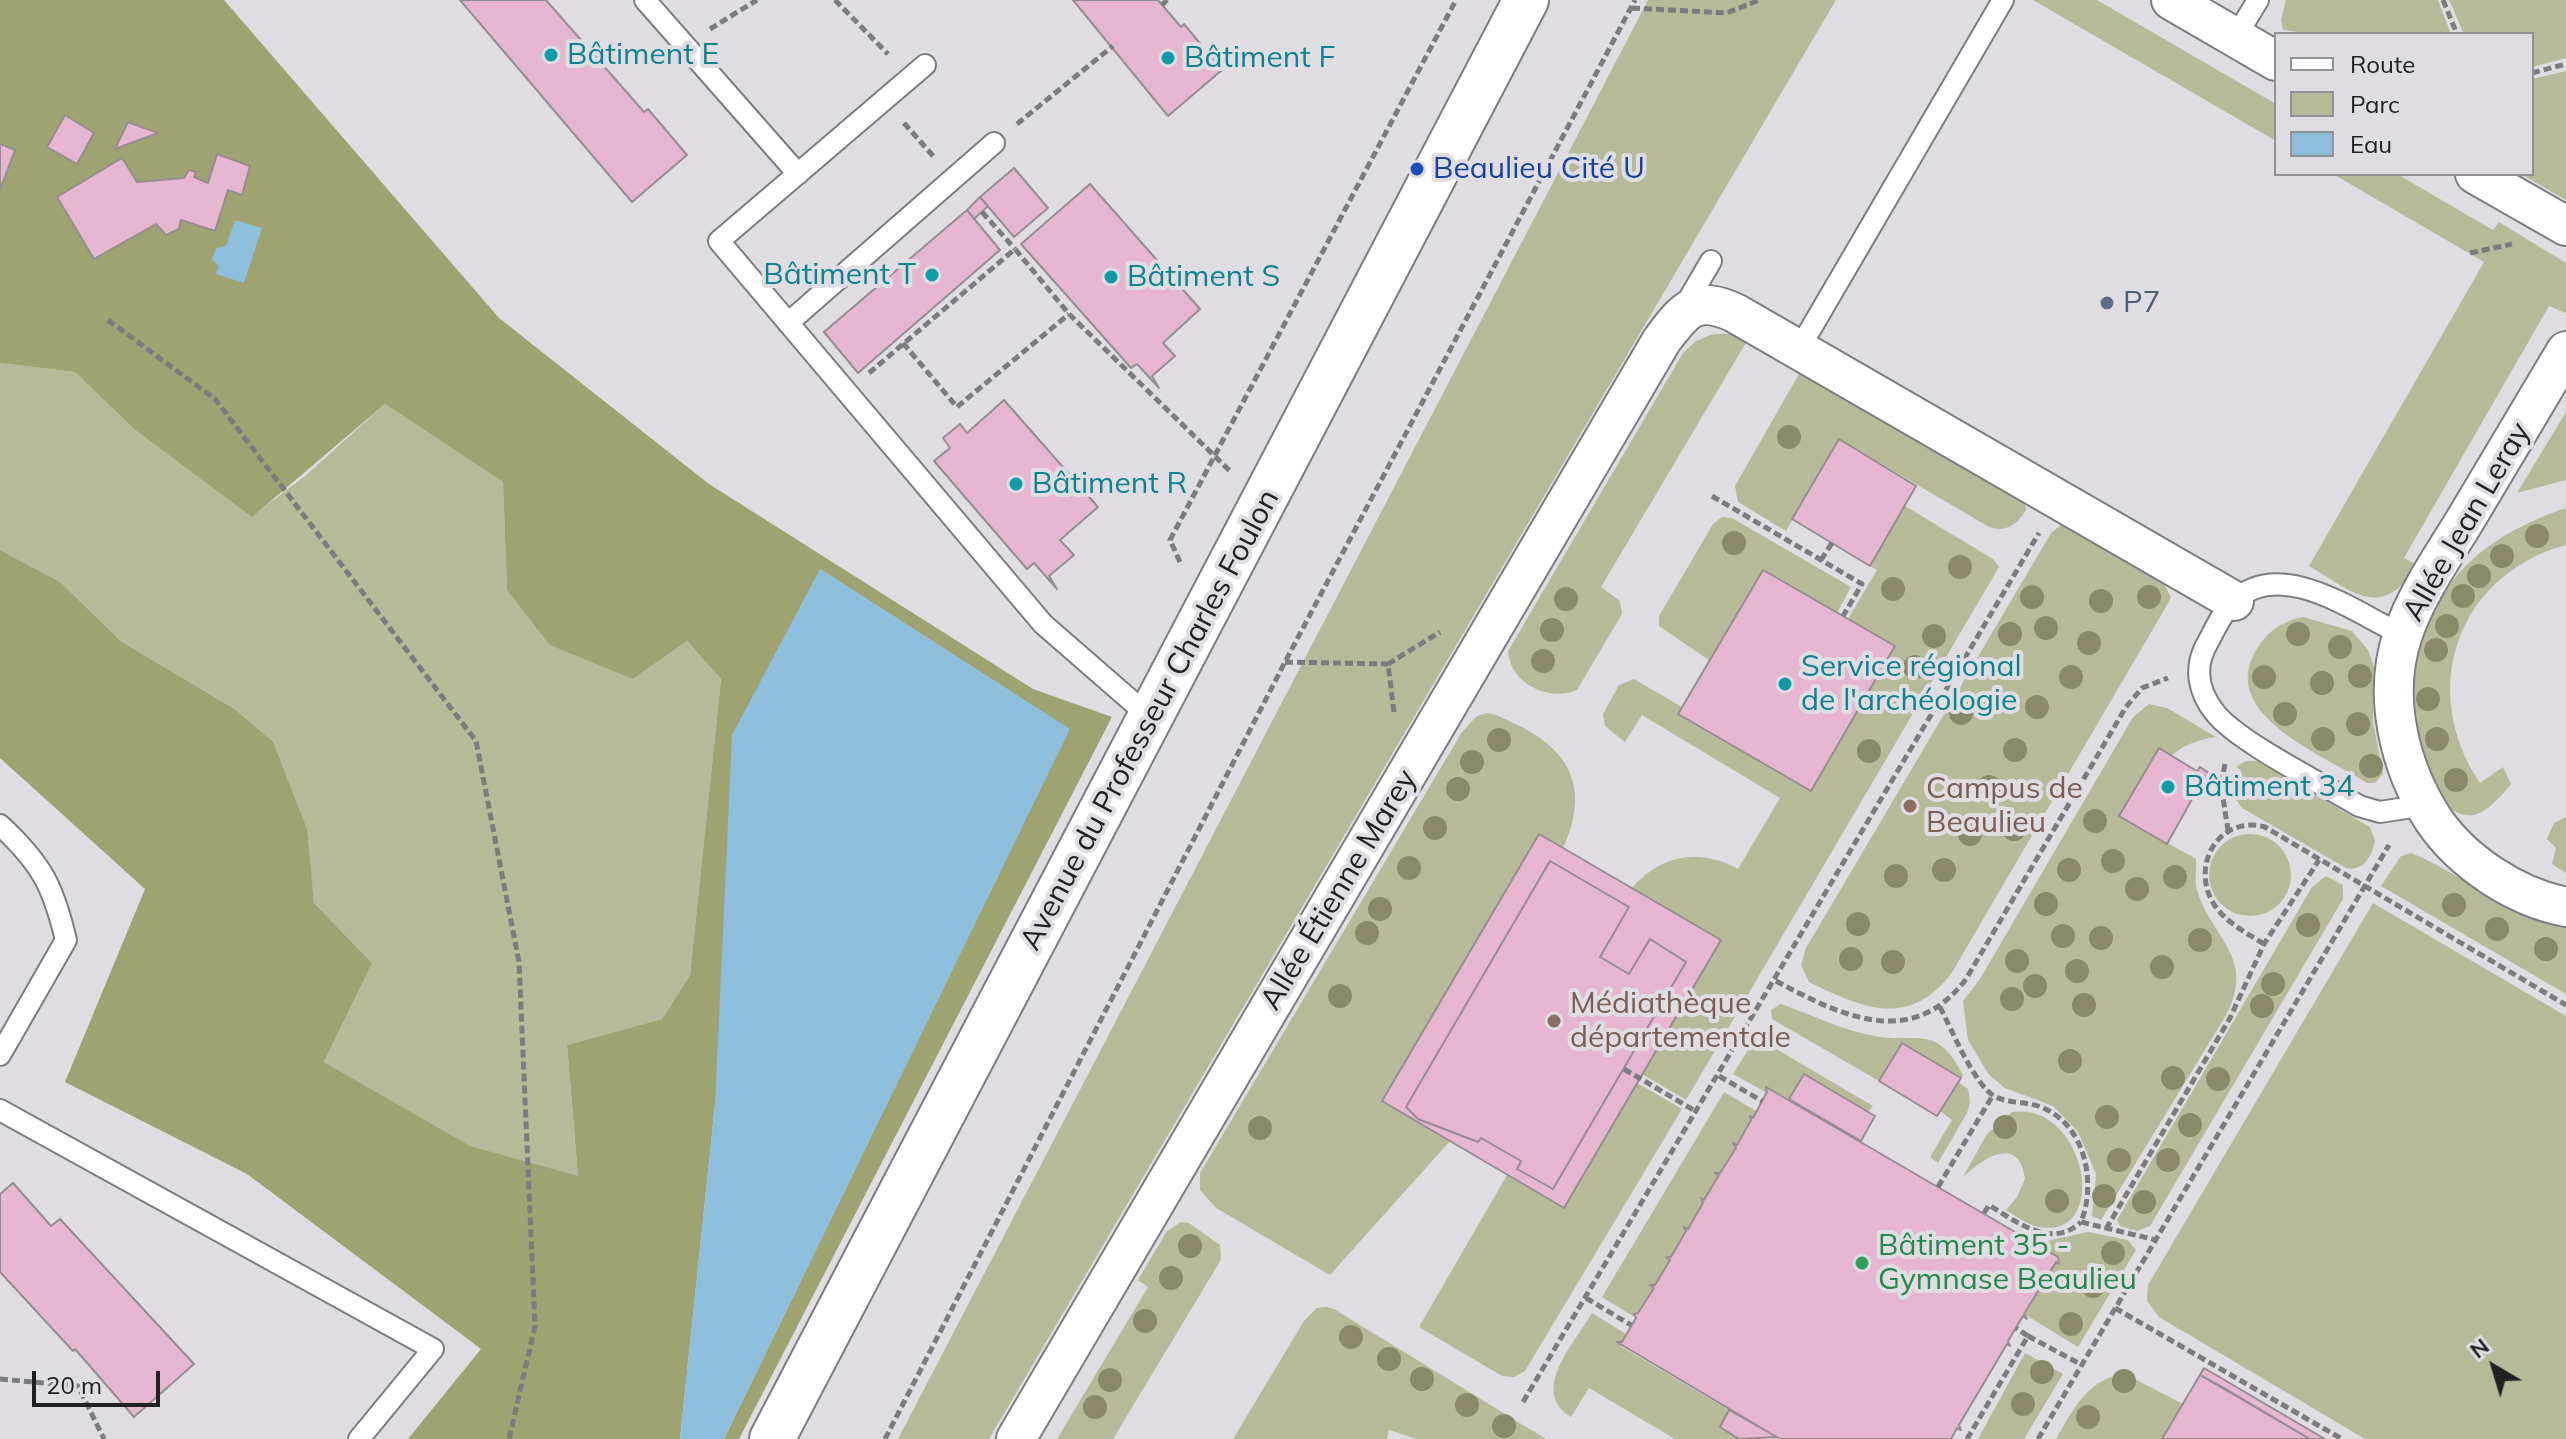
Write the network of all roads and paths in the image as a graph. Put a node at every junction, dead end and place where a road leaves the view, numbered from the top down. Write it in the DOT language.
graph roads {
  1 [pos="645,0"];
  2 [pos="757,0"];
  3 [pos="835,0"];
  4 [pos="1456,0"];
  5 [pos="1526,0"];
  6 [pos="1635,0"];
  7 [pos="1759,0"];
  8 [pos="2003,0"];
  9 [pos="2171,0"];
  10 [pos="2258,0"];
  11 [pos="2443,0"];
  12 [pos="1631,8"];
  13 [pos="2456,32"];
  14 [pos="2235,38"];
  15 [pos="684,45"];
  16 [pos="1113,46"];
  17 [pos="2274,60"];
  18 [pos="2566,64"];
  19 [pos="918,72"];
  20 [pos="2534,72"];
  21 [pos="884,101"];
  22 [pos="994,143"];
  23 [pos="798,174"];
  24 [pos="2478,176"];
  25 [pos="952,178"];
  26 [pos="982,212"];
  27 [pos="2566,226"];
  28 [pos="2514,243"];
  29 [pos="1015,249"];
  30 [pos="2470,253"];
  31 [pos="1711,261"];
  32 [pos="1069,314"];
  33 [pos="108,320"];
  34 [pos="788,323"];
  35 [pos="1670,329"];
  36 [pos="903,343"];
  37 [pos="1799,349"];
  38 [pos="2566,351"];
  39 [pos="847,392"];
  40 [pos="1214,455"];
  41 [pos="1712,496"];
  42 [pos="2059,500"];
  43 [pos="1832,543"];
  44 [pos="1821,560"];
  45 [pos="2234,601"];
  46 [pos="1843,616"];
  47 [pos="1205,617"];
  48 [pos="2403,635"];
  49 [pos="1285,662"];
  50 [pos="1388,664"];
  51 [pos="2197,672"];
  52 [pos="1151,718"];
  53 [pos="2230,728"];
  54 [pos="2425,805"];
  55 [pos="0,825"];
  56 [pos="2228,830"];
  57 [pos="2319,860"];
  58 [pos="2364,886"];
  59 [pos="2566,907"];
  60 [pos="2264,944"];
  61 [pos="1776,981"];
  62 [pos="2566,1005"];
  63 [pos="1940,1007"];
  64 [pos="0,1055"];
  65 [pos="1624,1069"];
  66 [pos="1719,1076"];
  67 [pos="1993,1095"];
  68 [pos="1762,1101"];
  69 [pos="0,1110"];
  70 [pos="1697,1112"];
  71 [pos="1938,1187"];
  72 [pos="1984,1213"];
  73 [pos="2081,1222"];
  74 [pos="2106,1229"];
  75 [pos="2156,1240"];
  76 [pos="1586,1298"];
  77 [pos="2115,1308"];
  78 [pos="1631,1325"];
  79 [pos="2016,1328"];
  80 [pos="2028,1336"];
  81 [pos="2082,1365"];
  82 [pos="0,1379"];
  83 [pos="1523,1402"];
  84 [pos="104,1439"];
  85 [pos="359,1439"];
  86 [pos="509,1439"];
  87 [pos="772,1439"];
  88 [pos="885,1439"];
  89 [pos="1016,1439"];
  90 [pos="1967,1439"];
  91 [pos="2038,1439"];
  92 [pos="2342,1439"];
  1 -- 15 [label="lane"];
  2 -- 15 [label="path"];
  3 -- 19 [label="path"];
  4 -- 40 [label="path"];
  5 -- 47 [label="main road, Avenue du Professeur Charles Foulon"];
  6 -- 12 [label="path"];
  7 -- 12 [label="path"];
  8 -- 37 [label="lane"];
  9 -- 14 [label="street"];
  10 -- 14 [label="lane"];
  11 -- 13 [label="path"];
  12 -- 49 [label="path"];
  14 -- 17 [label="street"];
  15 -- 23 [label="lane"];
  16 -- 22 [label="path"];
  18 -- 20 [label="path"];
  19 -- 21 [label="lane"];
  21 -- 23 [label="lane"];
  21 -- 25 [label="path"];
  22 -- 25 [label="lane"];
  23 -- 34 [label="lane"];
  24 -- 27 [label="street"];
  25 -- 34 [label="lane"];
  26 -- 29 [label="path"];
  28 -- 30 [label="path"];
  29 -- 32 [label="path"];
  29 -- 36 [label="path"];
  31 -- 35 [label="lane"];
  32 -- 36 [label="path"];
  32 -- 40 [label="path"];
  33 -- 86 [label="path"];
  34 -- 39 [label="lane"];
  35 -- 37 [label="street"];
  35 -- 89 [label="street, Allée Étienne Marey"];
  36 -- 39 [label="path"];
  37 -- 42 [label="street"];
  38 -- 48 [label="street, Allée Jean Leray"];
  39 -- 52 [label="lane"];
  40 -- 47 [label="path"];
  41 -- 44 [label="path"];
  42 -- 45 [label="street"];
  42 -- 61 [label="path"];
  43 -- 44 [label="path"];
  44 -- 46 [label="path"];
  45 -- 48 [label="lane"];
  45 -- 51 [label="lane"];
  47 -- 52 [label="main road, Avenue du Professeur Charles Foulon"];
  48 -- 54 [label="street, Allée Jean Leray"];
  49 -- 50 [label="path"];
  49 -- 88 [label="path"];
  51 -- 53 [label="lane"];
  51 -- 63 [label="path"];
  52 -- 87 [label="main road, Avenue du Professeur Charles Foulon"];
  53 -- 54 [label="lane"];
  53 -- 56 [label="path"];
  54 -- 58 [label="path"];
  54 -- 59 [label="street, Allée Jean Leray"];
  55 -- 64 [label="lane"];
  56 -- 57 [label="path"];
  56 -- 60 [label="path"];
  57 -- 58 [label="path"];
  57 -- 60 [label="path"];
  58 -- 62 [label="path"];
  58 -- 75 [label="path"];
  60 -- 74 [label="path"];
  61 -- 63 [label="path"];
  61 -- 66 [label="path"];
  63 -- 67 [label="path"];
  65 -- 70 [label="path"];
  66 -- 68 [label="path"];
  66 -- 70 [label="path"];
  67 -- 71 [label="path"];
  67 -- 73 [label="path"];
  69 -- 85 [label="lane"];
  70 -- 76 [label="path"];
  72 -- 73 [label="path"];
  73 -- 74 [label="path"];
  74 -- 75 [label="path"];
  75 -- 77 [label="path"];
  76 -- 78 [label="path"];
  76 -- 83 [label="path"];
  77 -- 81 [label="path"];
  77 -- 92 [label="path"];
  79 -- 80 [label="path"];
  80 -- 81 [label="path"];
  80 -- 90 [label="path"];
  81 -- 91 [label="path"];
  82 -- 84 [label="path"];
}
